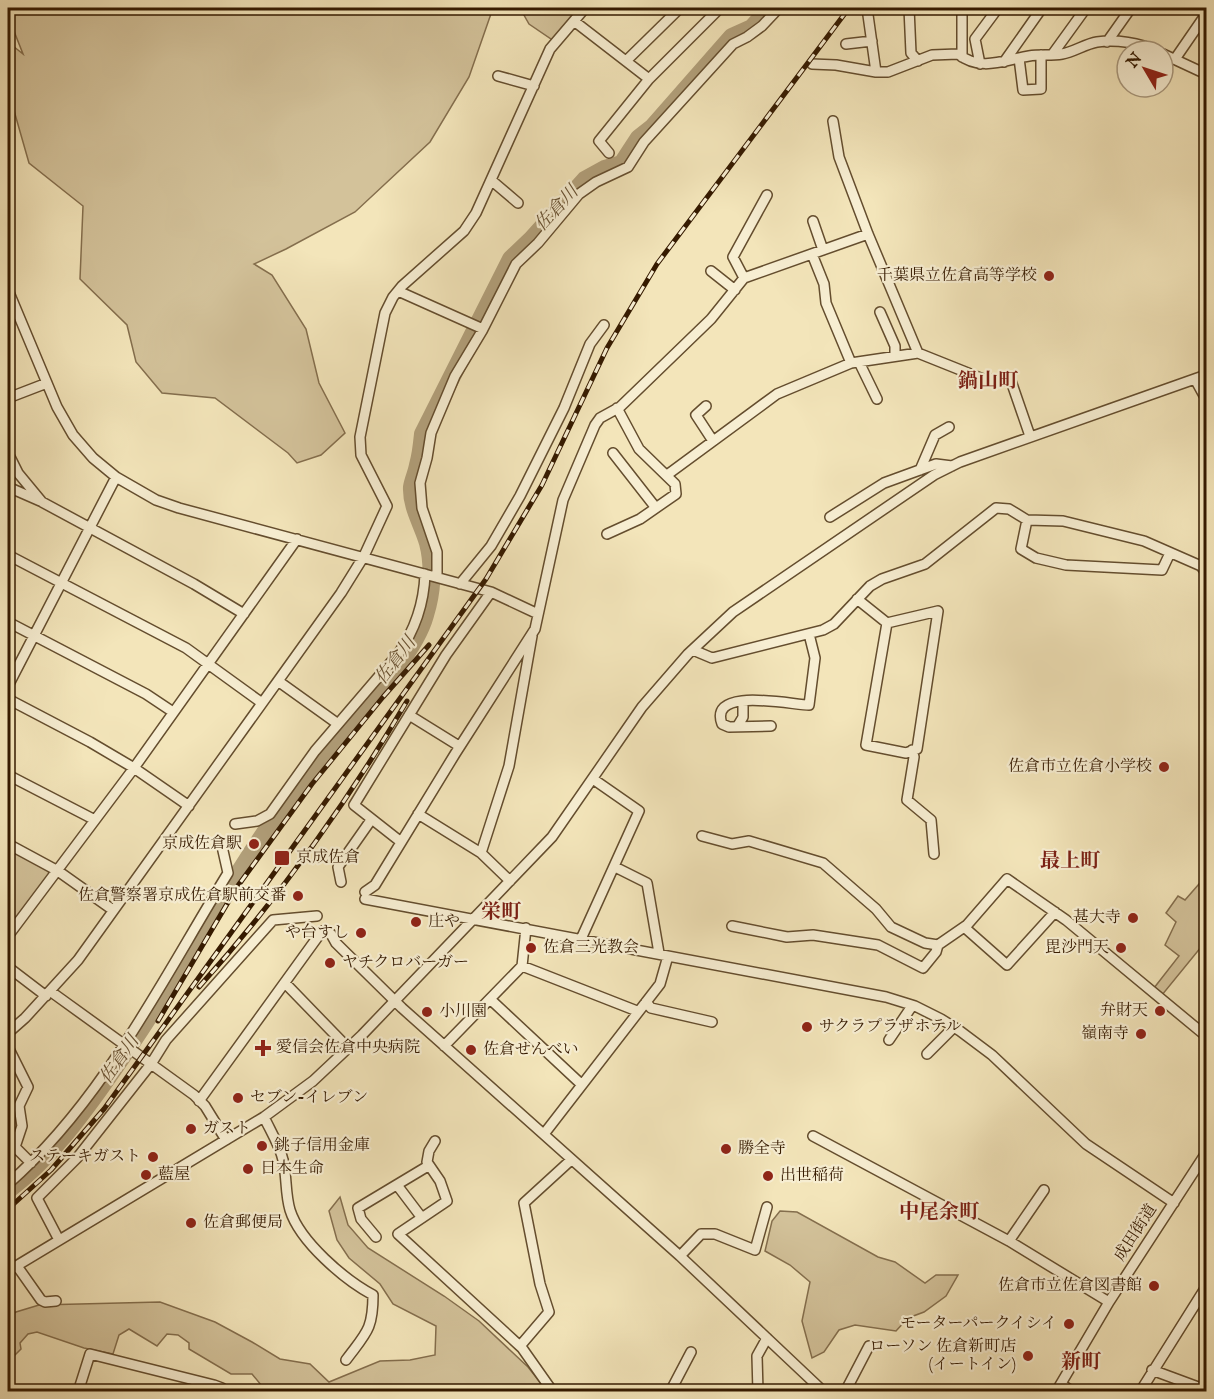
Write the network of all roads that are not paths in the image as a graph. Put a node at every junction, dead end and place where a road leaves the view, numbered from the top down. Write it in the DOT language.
graph roads {
  1 [pos="585,8"];
  2 [pos="680,8"];
  3 [pos="713,8"];
  4 [pos="779,8"];
  5 [pos="867,8"];
  6 [pos="909,8"];
  7 [pos="962,8"];
  8 [pos="998,8"];
  9 [pos="1042,8"];
  10 [pos="1086,8"];
  11 [pos="1131,8"];
  12 [pos="1206,14"];
  13 [pos="574,21"];
  14 [pos="872,41"];
  15 [pos="1107,42"];
  16 [pos="1115,43"];
  17 [pos="846,44"];
  18 [pos="1052,54"];
  19 [pos="1041,55"];
  20 [pos="962,57"];
  21 [pos="1019,58"];
  22 [pos="1175,60"];
  23 [pos="626,61"];
  24 [pos="918,62"];
  25 [pos="1004,62"];
  26 [pos="812,63"];
  27 [pos="980,64"];
  28 [pos="876,72"];
  29 [pos="1206,74"];
  30 [pos="498,76"];
  31 [pos="649,79"];
  32 [pos="534,86"];
  33 [pos="833,121"];
  34 [pos="609,153"];
  35 [pos="491,180"];
  36 [pos="767,195"];
  37 [pos="518,203"];
  38 [pos="813,221"];
  39 [pos="868,234"];
  40 [pos="823,250"];
  41 [pos="812,254"];
  42 [pos="711,271"];
  43 [pos="744,278"];
  44 [pos="8,290"];
  45 [pos="735,290"];
  46 [pos="398,291"];
  47 [pos="880,312"];
  48 [pos="604,325"];
  49 [pos="483,329"];
  50 [pos="918,353"];
  51 [pos="895,357"];
  52 [pos="855,362"];
  53 [pos="1206,375"];
  54 [pos="1195,379"];
  55 [pos="47,383"];
  56 [pos="8,398"];
  57 [pos="877,399"];
  58 [pos="1206,399"];
  59 [pos="706,406"];
  60 [pos="617,408"];
  61 [pos="948,427"];
  62 [pos="1030,436"];
  63 [pos="713,441"];
  64 [pos="8,453"];
  65 [pos="613,453"];
  66 [pos="952,466"];
  67 [pos="920,470"];
  68 [pos="667,476"];
  69 [pos="116,477"];
  70 [pos="8,487"];
  71 [pos="42,502"];
  72 [pos="656,508"];
  73 [pos="831,518"];
  74 [pos="1027,520"];
  75 [pos="90,527"];
  76 [pos="607,534"];
  77 [pos="297,539"];
  78 [pos="1170,553"];
  79 [pos="8,555"];
  80 [pos="364,556"];
  81 [pos="1206,573"];
  82 [pos="424,574"];
  83 [pos="437,577"];
  84 [pos="61,582"];
  85 [pos="460,584"];
  86 [pos="491,592"];
  87 [pos="857,599"];
  88 [pos="244,614"];
  89 [pos="538,614"];
  90 [pos="8,622"];
  91 [pos="887,623"];
  92 [pos="533,632"];
  93 [pos="809,634"];
  94 [pos="33,636"];
  95 [pos="693,650"];
  96 [pos="208,663"];
  97 [pos="278,681"];
  98 [pos="8,686"];
  99 [pos="8,699"];
  100 [pos="743,702"];
  101 [pos="262,703"];
  102 [pos="173,712"];
  103 [pos="409,715"];
  104 [pos="338,724"];
  105 [pos="771,726"];
  106 [pos="737,727"];
  107 [pos="459,746"];
  108 [pos="912,750"];
  109 [pos="134,768"];
  110 [pos="8,775"];
  111 [pos="592,779"];
  112 [pos="189,806"];
  113 [pos="418,814"];
  114 [pos="371,819"];
  115 [pos="95,820"];
  116 [pos="235,824"];
  117 [pos="702,836"];
  118 [pos="221,842"];
  119 [pos="401,842"];
  120 [pos="8,844"];
  121 [pos="481,852"];
  122 [pos="934,854"];
  123 [pos="615,867"];
  124 [pos="58,871"];
  125 [pos="510,881"];
  126 [pos="341,882"];
  127 [pos="113,910"];
  128 [pos="1055,912"];
  129 [pos="316,916"];
  130 [pos="473,919"];
  131 [pos="732,926"];
  132 [pos="964,927"];
  133 [pos="526,928"];
  134 [pos="8,936"];
  135 [pos="581,939"];
  136 [pos="938,945"];
  137 [pos="663,954"];
  138 [pos="522,966"];
  139 [pos="8,967"];
  140 [pos="285,983"];
  141 [pos="48,993"];
  142 [pos="490,999"];
  143 [pos="395,1001"];
  144 [pos="646,1002"];
  145 [pos="912,1006"];
  146 [pos="637,1011"];
  147 [pos="712,1022"];
  148 [pos="954,1028"];
  149 [pos="8,1033"];
  150 [pos="1206,1036"];
  151 [pos="889,1040"];
  152 [pos="123,1045"];
  153 [pos="444,1046"];
  154 [pos="8,1047"];
  155 [pos="348,1048"];
  156 [pos="927,1054"];
  157 [pos="151,1064"];
  158 [pos="581,1084"];
  159 [pos="199,1101"];
  160 [pos="264,1117"];
  161 [pos="544,1134"];
  162 [pos="813,1136"];
  163 [pos="226,1140"];
  164 [pos="435,1141"];
  165 [pos="1206,1153"];
  166 [pos="571,1160"];
  167 [pos="31,1163"];
  168 [pos="428,1166"];
  169 [pos="8,1184"];
  170 [pos="397,1185"];
  171 [pos="1044,1190"];
  172 [pos="1174,1203"];
  173 [pos="767,1207"];
  174 [pos="422,1218"];
  175 [pos="376,1237"];
  176 [pos="59,1240"];
  177 [pos="1009,1241"];
  178 [pos="680,1256"];
  179 [pos="16,1266"];
  180 [pos="8,1271"];
  181 [pos="1206,1287"];
  182 [pos="56,1301"];
  183 [pos="1109,1302"];
  184 [pos="767,1338"];
  185 [pos="520,1346"];
  186 [pos="869,1346"];
  187 [pos="691,1352"];
  188 [pos="346,1360"];
  189 [pos="1152,1370"];
  190 [pos="1058,1388"];
  191 [pos="1206,1390"];
  192 [pos="78,1392"];
  193 [pos="222,1392"];
  194 [pos="553,1392"];
  195 [pos="670,1392"];
  196 [pos="758,1392"];
  197 [pos="824,1392"];
  198 [pos="845,1392"];
  199 [pos="1073,1392"];
  200 [pos="1140,1392"];
  1 -- 13 [label="street"];
  2 -- 23 [label="street"];
  3 -- 31 [label="street"];
  4 -- 49 [label="street"];
  5 -- 14 [label="street"];
  6 -- 24 [label="street"];
  7 -- 20 [label="street"];
  8 -- 27 [label="street"];
  9 -- 25 [label="street"];
  10 -- 18 [label="street"];
  11 -- 15 [label="street"];
  12 -- 22 [label="street"];
  13 -- 23 [label="street"];
  13 -- 32 [label="street"];
  14 -- 17 [label="street"];
  14 -- 28 [label="street"];
  15 -- 16 [label="street"];
  15 -- 18 [label="street"];
  18 -- 19 [label="street"];
  19 -- 21 [label="street"];
  19 -- 21 [label="street"];
  20 -- 24 [label="street"];
  20 -- 27 [label="street"];
  21 -- 25 [label="street"];
  22 -- 29 [label="street"];
  23 -- 31 [label="street"];
  24 -- 28 [label="street"];
  25 -- 27 [label="street"];
  26 -- 28 [label="street"];
  30 -- 32 [label="street"];
  31 -- 34 [label="street"];
  32 -- 35 [label="street"];
  33 -- 39 [label="street"];
  35 -- 37 [label="street"];
  35 -- 46 [label="street"];
  36 -- 43 [label="street"];
  38 -- 40 [label="street"];
  39 -- 40 [label="street"];
  39 -- 50 [label="street"];
  40 -- 41 [label="street"];
  41 -- 43 [label="street"];
  41 -- 52 [label="street"];
  42 -- 45 [label="street"];
  43 -- 45 [label="street"];
  44 -- 55 [label="street"];
  45 -- 60 [label="street"];
  46 -- 49 [label="street"];
  46 -- 80 [label="street"];
  47 -- 51 [label="street"];
  48 -- 85 [label="street"];
  49 -- 83 [label="street"];
  50 -- 51 [label="street"];
  50 -- 62 [label="street"];
  51 -- 52 [label="street"];
  52 -- 57 [label="street"];
  52 -- 63 [label="street"];
  53 -- 54 [label="street"];
  54 -- 58 [label="street"];
  54 -- 62 [label="street"];
  55 -- 56 [label="street"];
  55 -- 69 [label="street"];
  59 -- 63 [label="street"];
  60 -- 68 [label="street"];
  60 -- 89 [label="street"];
  61 -- 67 [label="street"];
  62 -- 66 [label="street"];
  63 -- 68 [label="street"];
  64 -- 71 [label="street"];
  65 -- 72 [label="street"];
  66 -- 67 [label="street"];
  66 -- 95 [label="street"];
  67 -- 73 [label="street"];
  68 -- 72 [label="street"];
  69 -- 75 [label="street"];
  69 -- 77 [label="street"];
  70 -- 71 [label="street"];
  71 -- 75 [label="street"];
  72 -- 76 [label="street"];
  74 -- 78 [label="street"];
  74 -- 78 [label="street"];
  74 -- 87 [label="street"];
  75 -- 84 [label="street"];
  75 -- 88 [label="street"];
  77 -- 80 [label="street"];
  77 -- 88 [label="street"];
  78 -- 81 [label="street"];
  79 -- 84 [label="street"];
  80 -- 82 [label="street"];
  80 -- 97 [label="street"];
  82 -- 83 [label="street"];
  82 -- 104 [label="street"];
  83 -- 85 [label="street"];
  84 -- 94 [label="street"];
  84 -- 96 [label="street"];
  85 -- 86 [label="street"];
  86 -- 89 [label="street"];
  86 -- 103 [label="street"];
  87 -- 91 [label="street"];
  87 -- 93 [label="street"];
  88 -- 96 [label="street"];
  89 -- 92 [label="street"];
  90 -- 94 [label="street"];
  91 -- 108 [label="street"];
  91 -- 108 [label="street"];
  92 -- 107 [label="street"];
  92 -- 121 [label="street"];
  93 -- 95 [label="street"];
  93 -- 100 [label="street"];
  94 -- 98 [label="street"];
  94 -- 102 [label="street"];
  95 -- 111 [label="street"];
  96 -- 101 [label="street"];
  96 -- 102 [label="street"];
  97 -- 101 [label="street"];
  97 -- 104 [label="street"];
  99 -- 109 [label="street"];
  100 -- 106 [label="street"];
  100 -- 106 [label="street"];
  101 -- 112 [label="street"];
  102 -- 109 [label="street"];
  103 -- 107 [label="street"];
  103 -- 114 [label="street"];
  104 -- 116 [label="street"];
  105 -- 106 [label="street"];
  107 -- 113 [label="street"];
  108 -- 122 [label="street"];
  109 -- 112 [label="street"];
  109 -- 115 [label="street"];
  110 -- 115 [label="street"];
  111 -- 123 [label="street"];
  111 -- 125 [label="street"];
  112 -- 127 [label="street"];
  113 -- 119 [label="street"];
  113 -- 121 [label="street"];
  114 -- 119 [label="street"];
  114 -- 126 [label="street"];
  115 -- 124 [label="street"];
  117 -- 136 [label="street"];
  118 -- 152 [label="street"];
  119 -- 130 [label="street"];
  120 -- 124 [label="street"];
  121 -- 125 [label="street"];
  123 -- 135 [label="street"];
  123 -- 137 [label="street"];
  124 -- 127 [label="street"];
  124 -- 134 [label="street"];
  125 -- 130 [label="street"];
  127 -- 141 [label="street"];
  128 -- 132 [label="street"];
  128 -- 132 [label="street"];
  128 -- 150 [label="street"];
  129 -- 157 [label="street"];
  130 -- 133 [label="street"];
  130 -- 143 [label="street"];
  131 -- 136 [label="street"];
  132 -- 136 [label="street"];
  133 -- 135 [label="street"];
  133 -- 138 [label="street"];
  135 -- 137 [label="street"];
  137 -- 144 [label="street"];
  137 -- 145 [label="street"];
  138 -- 142 [label="street"];
  138 -- 146 [label="street"];
  139 -- 141 [label="street"];
  140 -- 143 [label="street"];
  140 -- 155 [label="street"];
  140 -- 159 [label="street"];
  141 -- 149 [label="street"];
  141 -- 152 [label="street"];
  142 -- 153 [label="street"];
  142 -- 158 [label="street"];
  143 -- 153 [label="street"];
  143 -- 155 [label="street"];
  144 -- 146 [label="street"];
  144 -- 147 [label="street"];
  145 -- 148 [label="street"];
  145 -- 151 [label="street"];
  146 -- 158 [label="street"];
  148 -- 156 [label="street"];
  148 -- 172 [label="street"];
  152 -- 157 [label="street"];
  152 -- 167 [label="street"];
  153 -- 161 [label="street"];
  154 -- 167 [label="street"];
  155 -- 160 [label="street"];
  157 -- 159 [label="street"];
  157 -- 176 [label="street"];
  158 -- 161 [label="street"];
  159 -- 163 [label="street"];
  160 -- 163 [label="street"];
  160 -- 188 [label="street"];
  161 -- 166 [label="street"];
  162 -- 177 [label="street"];
  163 -- 176 [label="street"];
  164 -- 168 [label="street"];
  165 -- 172 [label="street, 成田街道"];
  166 -- 178 [label="street"];
  166 -- 185 [label="street"];
  167 -- 169 [label="street"];
  168 -- 170 [label="street"];
  168 -- 174 [label="street"];
  170 -- 174 [label="street"];
  170 -- 175 [label="street"];
  171 -- 177 [label="street"];
  172 -- 183 [label="street, 成田街道"];
  173 -- 178 [label="street"];
  174 -- 185 [label="street"];
  176 -- 179 [label="street"];
  177 -- 183 [label="street"];
  178 -- 184 [label="street"];
  179 -- 180 [label="street"];
  179 -- 182 [label="street"];
  181 -- 189 [label="street"];
  183 -- 190 [label="street, 成田街道"];
  184 -- 196 [label="street"];
  184 -- 197 [label="street"];
  185 -- 194 [label="street"];
  186 -- 198 [label="street"];
  187 -- 195 [label="street"];
  189 -- 191 [label="street"];
  189 -- 200 [label="street"];
  190 -- 199 [label="street"];
  192 -- 193 [label="street"];
}
